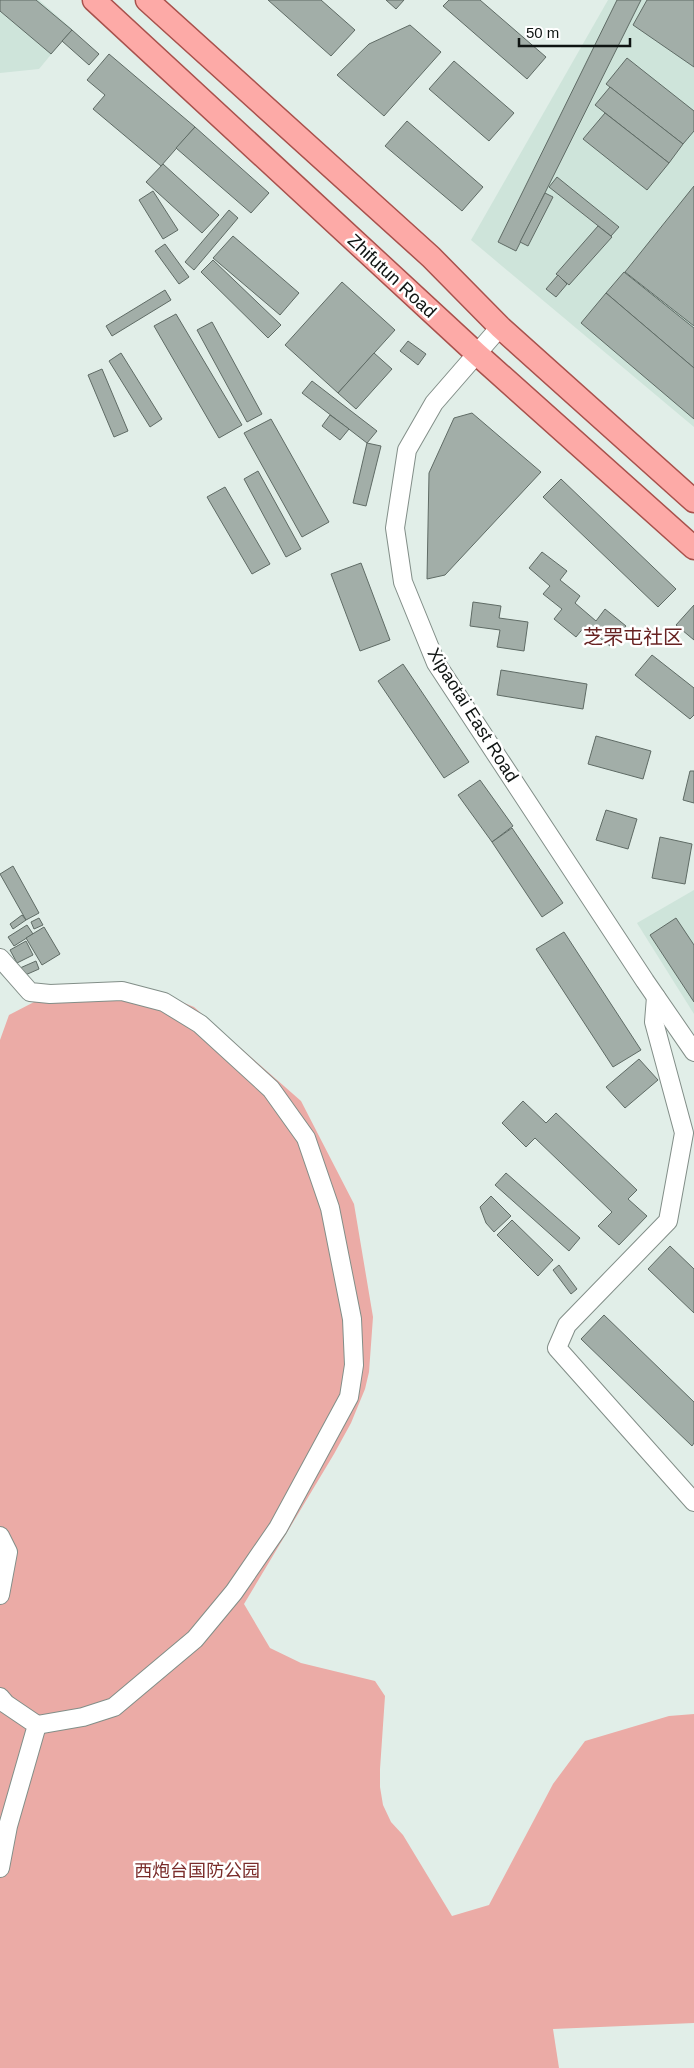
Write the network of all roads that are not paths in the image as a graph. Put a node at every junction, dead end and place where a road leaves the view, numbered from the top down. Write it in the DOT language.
graph roads {
  1 [pos="94,0"];
  2 [pos="147,0"];
  3 [pos="500,327"];
  4 [pos="476,353"];
  5 [pos="694,501"];
  6 [pos="694,548"];
  7 [pos="0,958"];
  8 [pos="656,997"];
  9 [pos="694,1052"];
  10 [pos="694,1502"];
  11 [pos="0,1536"];
  12 [pos="0,1594"];
  13 [pos="0,1697"];
  14 [pos="37,1725"];
  15 [pos="0,1868"];
  1 -- 4 [label="main road, Zhifutun Road"];
  2 -- 3 [label="main road"];
  3 -- 4 [label="street, Xipaotai East Road"];
  3 -- 5 [label="main road"];
  4 -- 6 [label="main road, Zhifutun Road"];
  4 -- 8 [label="street, Xipaotai East Road"];
  7 -- 14 [label="street"];
  8 -- 9 [label="street, Xipaotai East Road"];
  8 -- 10 [label="street"];
  11 -- 12 [label="street"];
  13 -- 14 [label="street"];
  14 -- 15 [label="street"];
}
